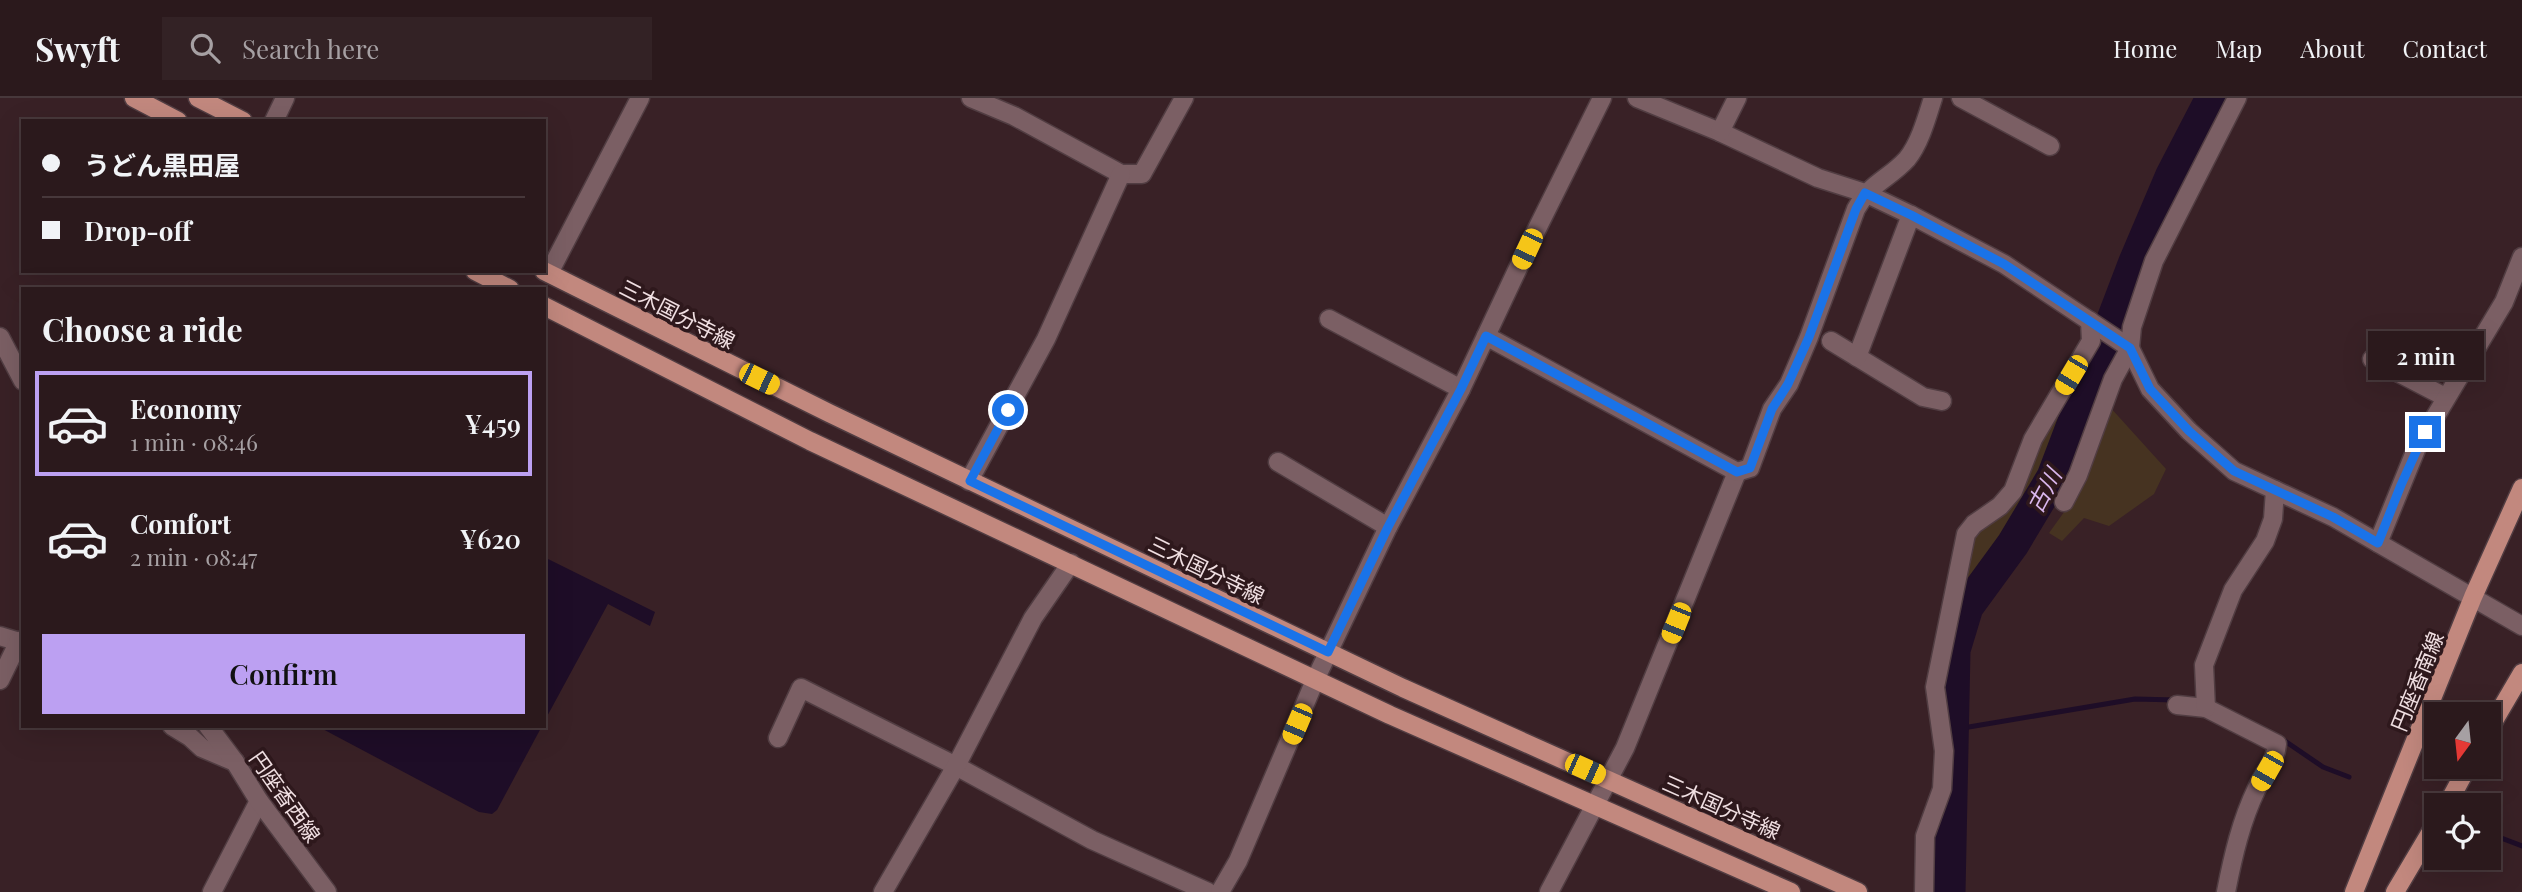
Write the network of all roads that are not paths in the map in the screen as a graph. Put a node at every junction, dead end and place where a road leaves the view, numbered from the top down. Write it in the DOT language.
graph roads {
  1 [pos="134,98"];
  2 [pos="198,98"];
  3 [pos="285,98"];
  4 [pos="640,98"];
  5 [pos="971,98"];
  6 [pos="1184,98"];
  7 [pos="1602,98"];
  8 [pos="1637,98"];
  9 [pos="1737,98"];
  10 [pos="1933,98"];
  11 [pos="1961,98"];
  12 [pos="2237,98"];
  13 [pos="174,119"];
  14 [pos="239,119"];
  15 [pos="275,119"];
  16 [pos="1720,132"];
  17 [pos="2050,146"];
  18 [pos="1121,174"];
  19 [pos="1865,193"];
  20 [pos="1911,215"];
  21 [pos="2522,257"];
  22 [pos="546,272"];
  23 [pos="479,273"];
  24 [pos="506,287"];
  25 [pos="546,307"];
  26 [pos="1329,318"];
  27 [pos="2095,324"];
  28 [pos="1486,336"];
  29 [pos="0,337"];
  30 [pos="1831,341"];
  31 [pos="2125,345"];
  32 [pos="1857,357"];
  33 [pos="2372,359"];
  34 [pos="21,377"];
  35 [pos="1461,389"];
  36 [pos="2445,397"];
  37 [pos="1942,401"];
  38 [pos="1278,461"];
  39 [pos="1737,472"];
  40 [pos="970,481"];
  41 [pos="2522,488"];
  42 [pos="2275,490"];
  43 [pos="2064,502"];
  44 [pos="1388,527"];
  45 [pos="2378,543"];
  46 [pos="1071,564"];
  47 [pos="2473,597"];
  48 [pos="2522,626"];
  49 [pos="0,636"];
  50 [pos="21,642"];
  51 [pos="1328,652"];
  52 [pos="2522,673"];
  53 [pos="1316,678"];
  54 [pos="0,680"];
  55 [pos="2206,700"];
  56 [pos="2177,705"];
  57 [pos="2501,709"];
  58 [pos="175,728"];
  59 [pos="210,728"];
  60 [pos="778,738"];
  61 [pos="235,762"];
  62 [pos="956,766"];
  63 [pos="1607,780"];
  64 [pos="259,801"];
  65 [pos="1595,805"];
  66 [pos="2424,843"];
  67 [pos="212,892"];
  68 [pos="327,892"];
  69 [pos="883,892"];
  70 [pos="1208,892"];
  71 [pos="1220,892"];
  72 [pos="1549,892"];
  73 [pos="1791,892"];
  74 [pos="1858,892"];
  75 [pos="1924,892"];
  76 [pos="2226,892"];
  77 [pos="2354,892"];
  78 [pos="2395,892"];
  1 -- 13 [label="main road"];
  2 -- 14 [label="main road"];
  3 -- 15 [label="street"];
  4 -- 22 [label="street"];
  5 -- 18 [label="street"];
  6 -- 18 [label="street"];
  7 -- 28 [label="street"];
  8 -- 16 [label="street"];
  9 -- 16 [label="street"];
  10 -- 19 [label="street"];
  11 -- 17 [label="street"];
  12 -- 31 [label="street"];
  16 -- 19 [label="street"];
  18 -- 40 [label="street"];
  19 -- 20 [label="street"];
  19 -- 39 [label="street"];
  20 -- 27 [label="street"];
  20 -- 32 [label="street"];
  21 -- 36 [label="street"];
  22 -- 40 [label="main road, 三木国分寺線"];
  23 -- 24 [label="main road"];
  25 -- 46 [label="main road"];
  26 -- 35 [label="street"];
  27 -- 31 [label="street"];
  27 -- 75 [label="street"];
  28 -- 35 [label="street"];
  28 -- 39 [label="street"];
  29 -- 34 [label="street"];
  30 -- 32 [label="street"];
  31 -- 42 [label="street"];
  31 -- 43 [label="street"];
  32 -- 37 [label="street"];
  33 -- 36 [label="street"];
  35 -- 44 [label="street"];
  36 -- 45 [label="street"];
  38 -- 44 [label="street"];
  39 -- 63 [label="street"];
  40 -- 51 [label="main road, 三木国分寺線"];
  41 -- 47 [label="main road, 円座香南線"];
  42 -- 45 [label="street"];
  42 -- 55 [label="street"];
  44 -- 51 [label="street"];
  45 -- 47 [label="street"];
  46 -- 53 [label="main road"];
  46 -- 62 [label="street"];
  47 -- 48 [label="street"];
  47 -- 77 [label="main road, 円座香南線"];
  49 -- 50 [label="street"];
  50 -- 54 [label="street"];
  51 -- 53 [label="street"];
  51 -- 63 [label="main road, 三木国分寺線"];
  52 -- 57 [label="main road"];
  53 -- 65 [label="main road"];
  53 -- 71 [label="street"];
  55 -- 56 [label="street"];
  55 -- 76 [label="street"];
  58 -- 61 [label="street"];
  59 -- 61 [label="street, 円座香西線"];
  60 -- 62 [label="street"];
  61 -- 64 [label="street, 円座香西線"];
  62 -- 69 [label="street"];
  62 -- 70 [label="street"];
  63 -- 65 [label="street"];
  63 -- 74 [label="main road, 三木国分寺線"];
  64 -- 67 [label="street"];
  64 -- 68 [label="street, 円座香西線"];
  65 -- 72 [label="street"];
  65 -- 73 [label="main road"];
  66 -- 78 [label="main road"];
}
